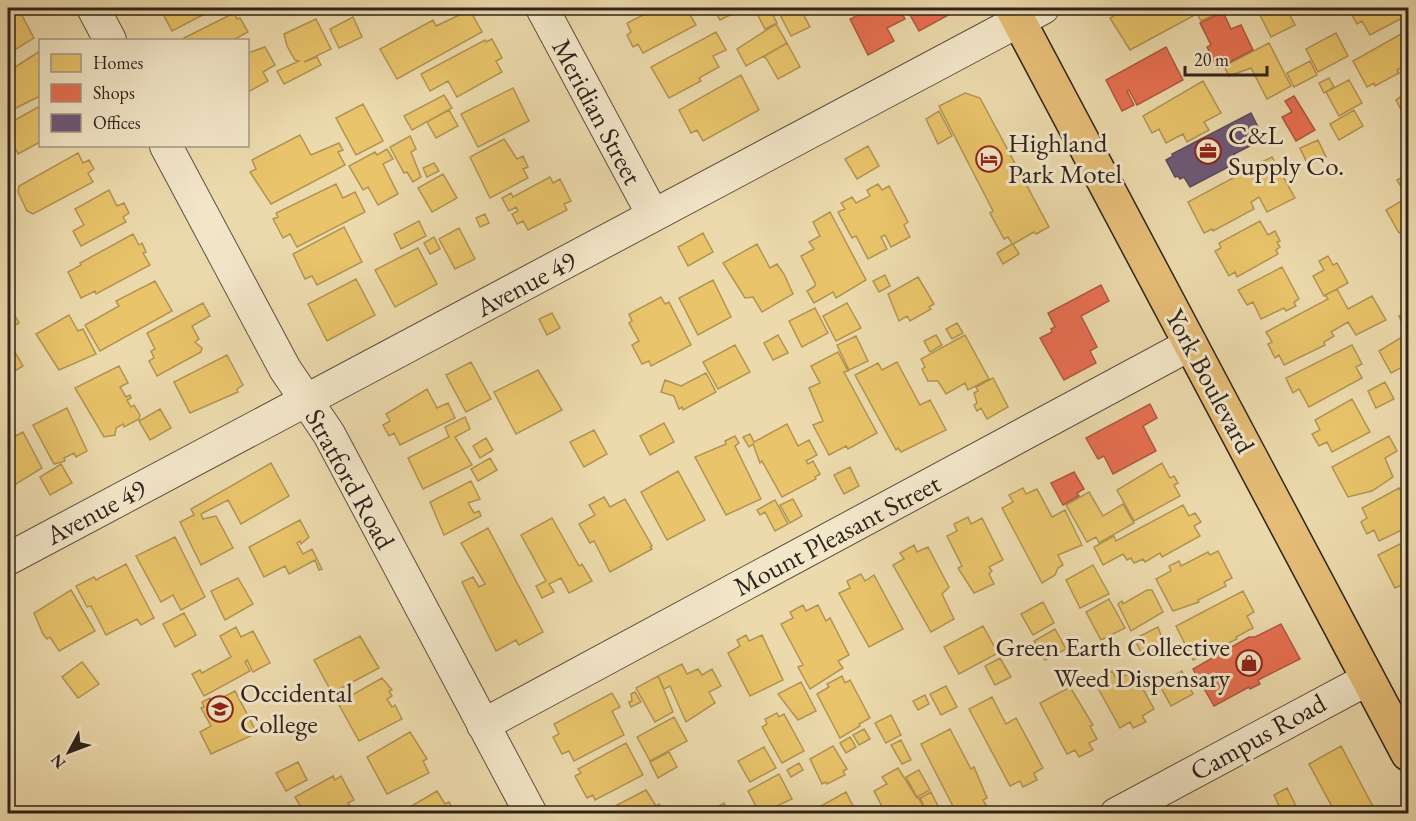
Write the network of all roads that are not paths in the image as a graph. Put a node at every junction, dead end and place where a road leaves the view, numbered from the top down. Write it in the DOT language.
graph roads {
  1 [pos="93,8"];
  2 [pos="542,8"];
  3 [pos="1024,12"];
  4 [pos="109,39"];
  5 [pos="167,147"];
  6 [pos="653,216"];
  7 [pos="1191,344"];
  8 [pos="307,401"];
  9 [pos="8,559"];
  10 [pos="1368,679"];
  11 [pos="483,725"];
  12 [pos="1408,754"];
  13 [pos="531,813"];
  14 [pos="1116,813"];
  1 -- 4 [label="street"];
  2 -- 6 [label="street, Meridian Street"];
  3 -- 6 [label="street, Avenue 49"];
  3 -- 7 [label="main road, York Boulevard"];
  5 -- 8 [label="street, Stratford Road"];
  6 -- 8 [label="street, Avenue 49"];
  7 -- 10 [label="main road, York Boulevard"];
  7 -- 11 [label="street, Mount Pleasant Street"];
  8 -- 9 [label="street, Avenue 49"];
  8 -- 11 [label="street, Stratford Road"];
  10 -- 12 [label="main road, York Boulevard"];
  10 -- 14 [label="street, Campus Road"];
  11 -- 13 [label="street, Stratford Road"];
}
